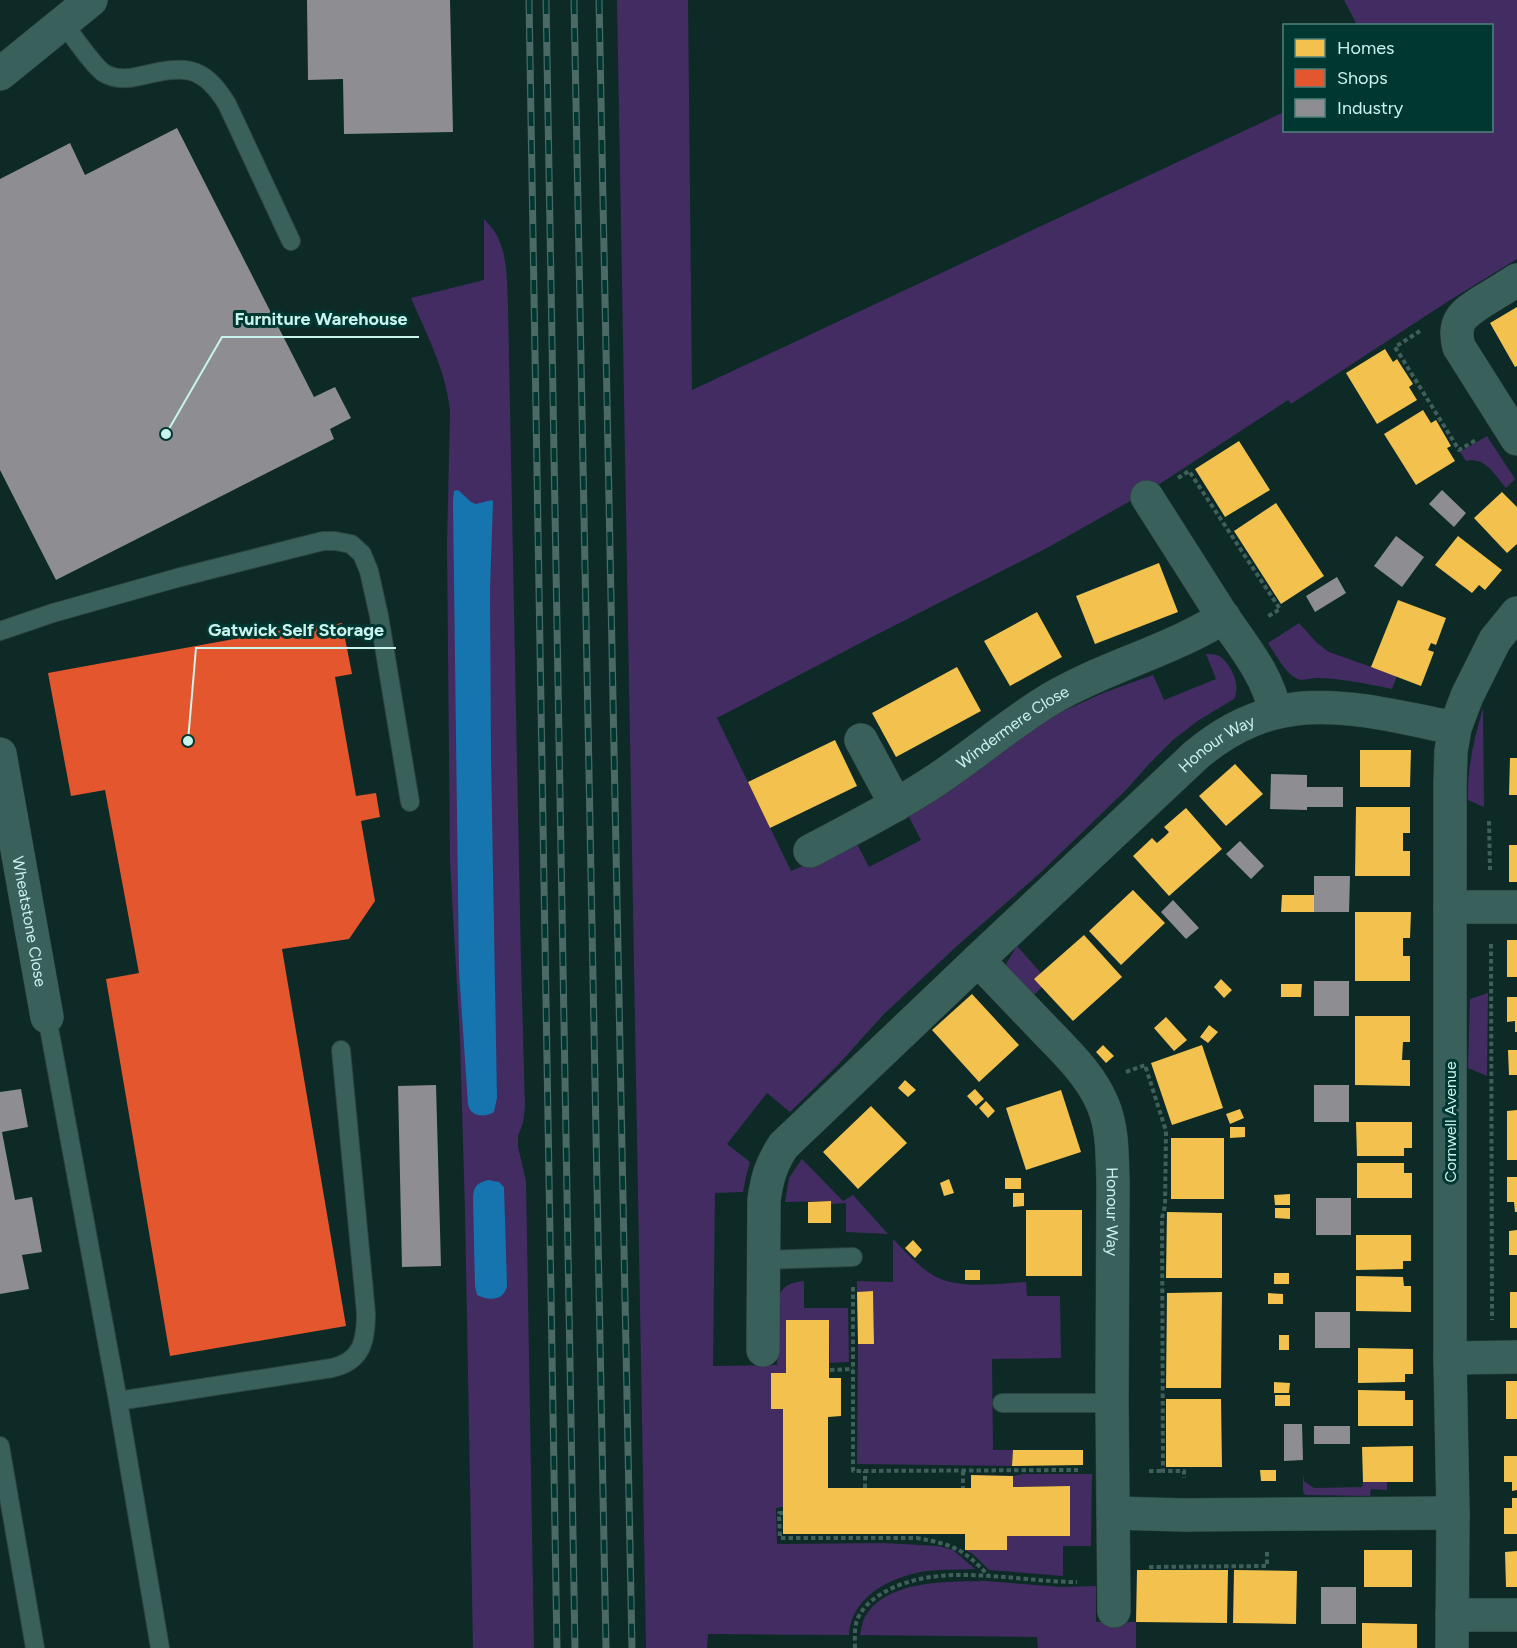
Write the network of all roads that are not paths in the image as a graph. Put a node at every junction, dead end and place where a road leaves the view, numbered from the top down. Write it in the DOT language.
graph roads {
  1 [pos="91,0"];
  2 [pos="63,23"];
  3 [pos="0,74"];
  4 [pos="291,241"];
  5 [pos="1517,280"];
  6 [pos="1511,430"];
  7 [pos="1147,497"];
  8 [pos="1517,613"];
  9 [pos="1230,626"];
  10 [pos="0,631"];
  11 [pos="1275,712"];
  12 [pos="1455,728"];
  13 [pos="861,740"];
  14 [pos="0,754"];
  15 [pos="410,802"];
  16 [pos="896,805"];
  17 [pos="810,851"];
  18 [pos="1504,906"];
  19 [pos="1450,908"];
  20 [pos="978,960"];
  21 [pos="47,1017"];
  22 [pos="341,1050"];
  23 [pos="853,1257"];
  24 [pos="763,1260"];
  25 [pos="763,1350"];
  26 [pos="1504,1357"];
  27 [pos="1450,1358"];
  28 [pos="118,1401"];
  29 [pos="1002,1403"];
  30 [pos="1112,1403"];
  31 [pos="0,1446"];
  32 [pos="1453,1512"];
  33 [pos="1113,1513"];
  34 [pos="1114,1587"];
  35 [pos="1452,1615"];
  36 [pos="1517,1615"];
  37 [pos="35,1648"];
  38 [pos="160,1648"];
  39 [pos="1452,1648"];
  1 -- 2 [label="street"];
  2 -- 3 [label="street"];
  2 -- 4 [label="lane"];
  5 -- 6 [label="street"];
  7 -- 9 [label="street"];
  8 -- 12 [label="street, Cornwell Avenue"];
  9 -- 11 [label="street"];
  9 -- 16 [label="street, Windermere Close"];
  10 -- 15 [label="lane"];
  11 -- 12 [label="street, Honour Way"];
  11 -- 20 [label="street, Honour Way"];
  12 -- 19 [label="street, Cornwell Avenue"];
  13 -- 16 [label="street"];
  14 -- 21 [label="street, Wheatstone Close"];
  16 -- 17 [label="street, Windermere Close"];
  18 -- 19 [label="street"];
  19 -- 27 [label="street, Cornwell Avenue"];
  20 -- 24 [label="street, Honour Way"];
  20 -- 30 [label="street, Honour Way"];
  21 -- 28 [label="lane"];
  22 -- 28 [label="lane"];
  23 -- 24 [label="lane"];
  24 -- 25 [label="street, Honour Way"];
  26 -- 27 [label="street"];
  27 -- 32 [label="street, Cornwell Avenue"];
  28 -- 38 [label="lane"];
  29 -- 30 [label="lane"];
  30 -- 33 [label="street, Honour Way"];
  31 -- 37 [label="lane"];
  32 -- 33 [label="street"];
  32 -- 35 [label="street, Cornwell Avenue"];
  33 -- 34 [label="street, Honour Way"];
  35 -- 36 [label="street"];
  35 -- 39 [label="street, Cornwell Avenue"];
}
